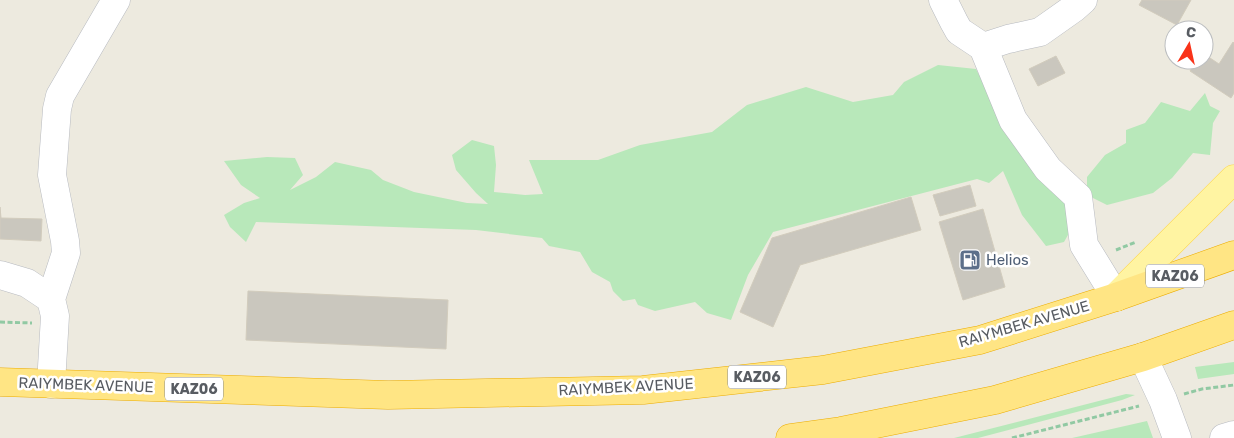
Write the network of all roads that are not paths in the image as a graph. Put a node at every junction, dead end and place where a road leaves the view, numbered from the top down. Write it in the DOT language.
graph roads {
  1 [pos="116,0"];
  2 [pos="943,0"];
  3 [pos="1083,0"];
  4 [pos="983,47"];
  5 [pos="1234,179"];
  6 [pos="1234,255"];
  7 [pos="0,275"];
  8 [pos="1116,297"];
  9 [pos="53,312"];
  10 [pos="1234,325"];
  11 [pos="1143,357"];
  12 [pos="0,382"];
  13 [pos="51,384"];
  14 [pos="1234,435"];
  15 [pos="790,438"];
  16 [pos="1178,438"];
  17 [pos="1224,438"];
  1 -- 9 [label="street"];
  2 -- 4 [label="street"];
  3 -- 4 [label="street"];
  4 -- 8 [label="street"];
  5 -- 8 [label="main road"];
  6 -- 8 [label="highway, RAIYMBEK AVENUE / KАZ06"];
  7 -- 9 [label="street"];
  8 -- 13 [label="highway, RAIYMBEK AVENUE / KАZ06"];
  9 -- 13 [label="street"];
  10 -- 11 [label="highway"];
  11 -- 15 [label="highway"];
  11 -- 16 [label="street"];
  12 -- 13 [label="highway, RAIYMBEK AVENUE / KАZ06"];
  14 -- 17 [label="street"];
}
